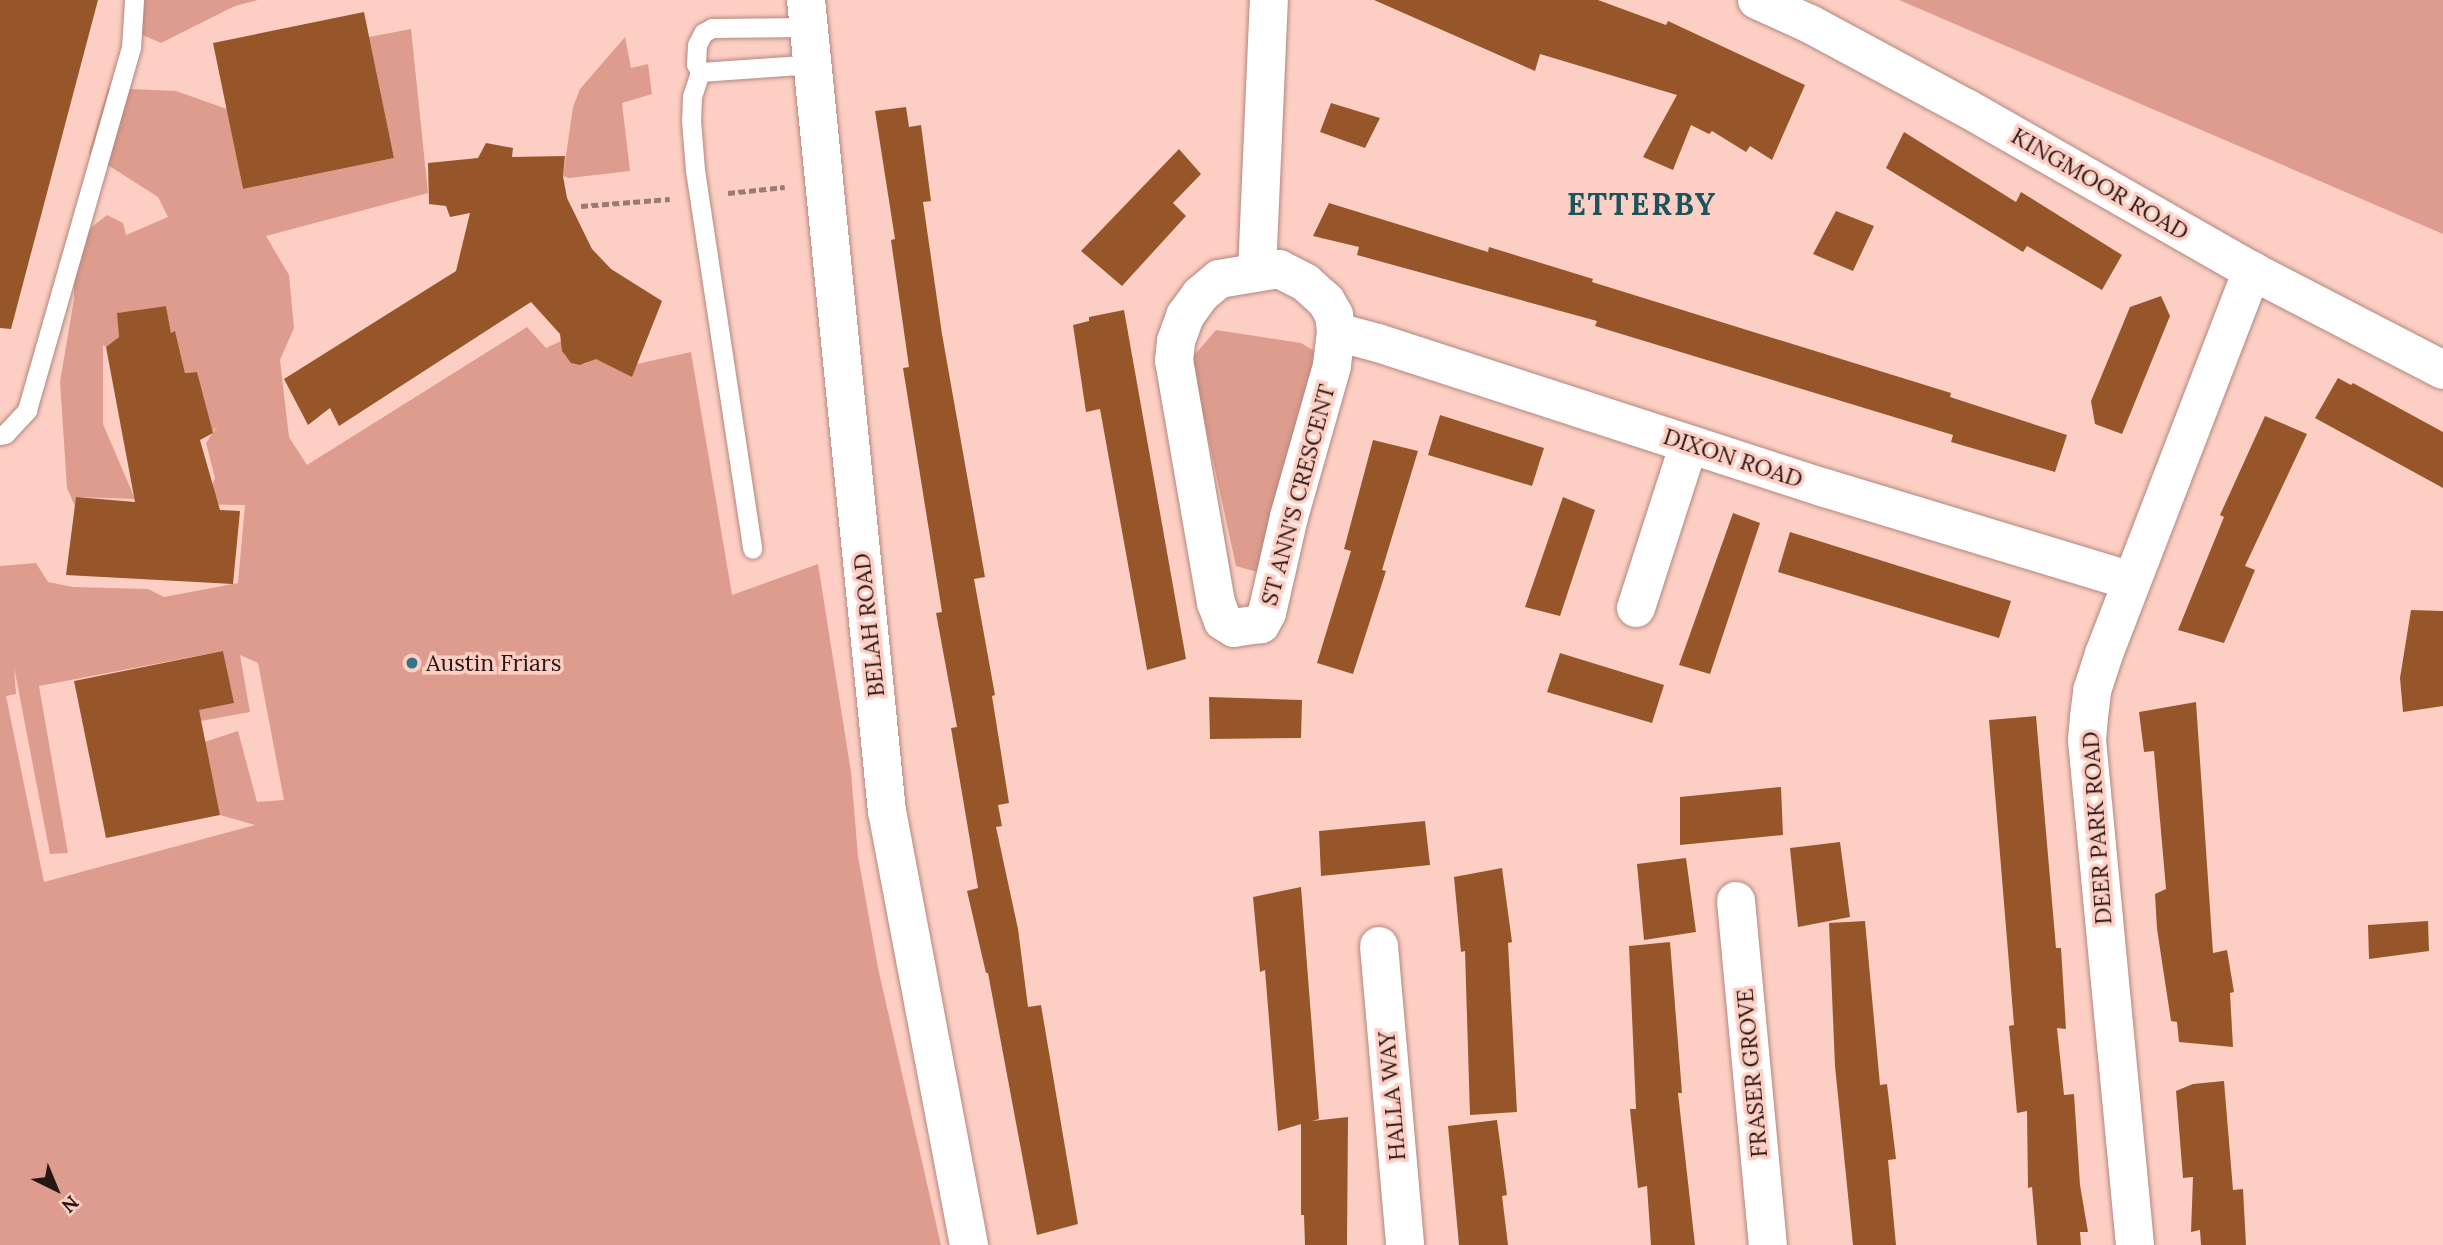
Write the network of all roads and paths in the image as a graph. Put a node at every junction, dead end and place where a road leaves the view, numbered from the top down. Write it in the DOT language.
graph roads {
  1 [pos="134,0"];
  2 [pos="1269,0"];
  3 [pos="1757,0"];
  4 [pos="809,31"];
  5 [pos="700,72"];
  6 [pos="2252,271"];
  7 [pos="1257,272"];
  8 [pos="1336,332"];
  9 [pos="2443,370"];
  10 [pos="0,435"];
  11 [pos="1689,444"];
  12 [pos="752,550"];
  13 [pos="2131,581"];
  14 [pos="1636,607"];
  15 [pos="1736,901"];
  16 [pos="1379,946"];
  17 [pos="969,1245"];
  18 [pos="1405,1245"];
  19 [pos="1768,1245"];
  20 [pos="2135,1245"];
  1 -- 10 [label="lane"];
  2 -- 7 [label="street"];
  3 -- 6 [label="street, KINGMOOR ROAD"];
  4 -- 5 [label="lane"];
  4 -- 5 [label="lane"];
  4 -- 17 [label="street, BELAH ROAD"];
  5 -- 12 [label="lane"];
  6 -- 9 [label="street, KINGMOOR ROAD"];
  6 -- 13 [label="street, DEER PARK ROAD"];
  7 -- 8 [label="street, ST ANN'S CRESCENT"];
  7 -- 8 [label="street, ST ANN'S CRESCENT"];
  8 -- 11 [label="street, DIXON ROAD"];
  11 -- 13 [label="street, DIXON ROAD"];
  11 -- 14 [label="street"];
  13 -- 20 [label="street, DEER PARK ROAD"];
  15 -- 19 [label="street, FRASER GROVE"];
  16 -- 18 [label="street, HALLA WAY"];
}
